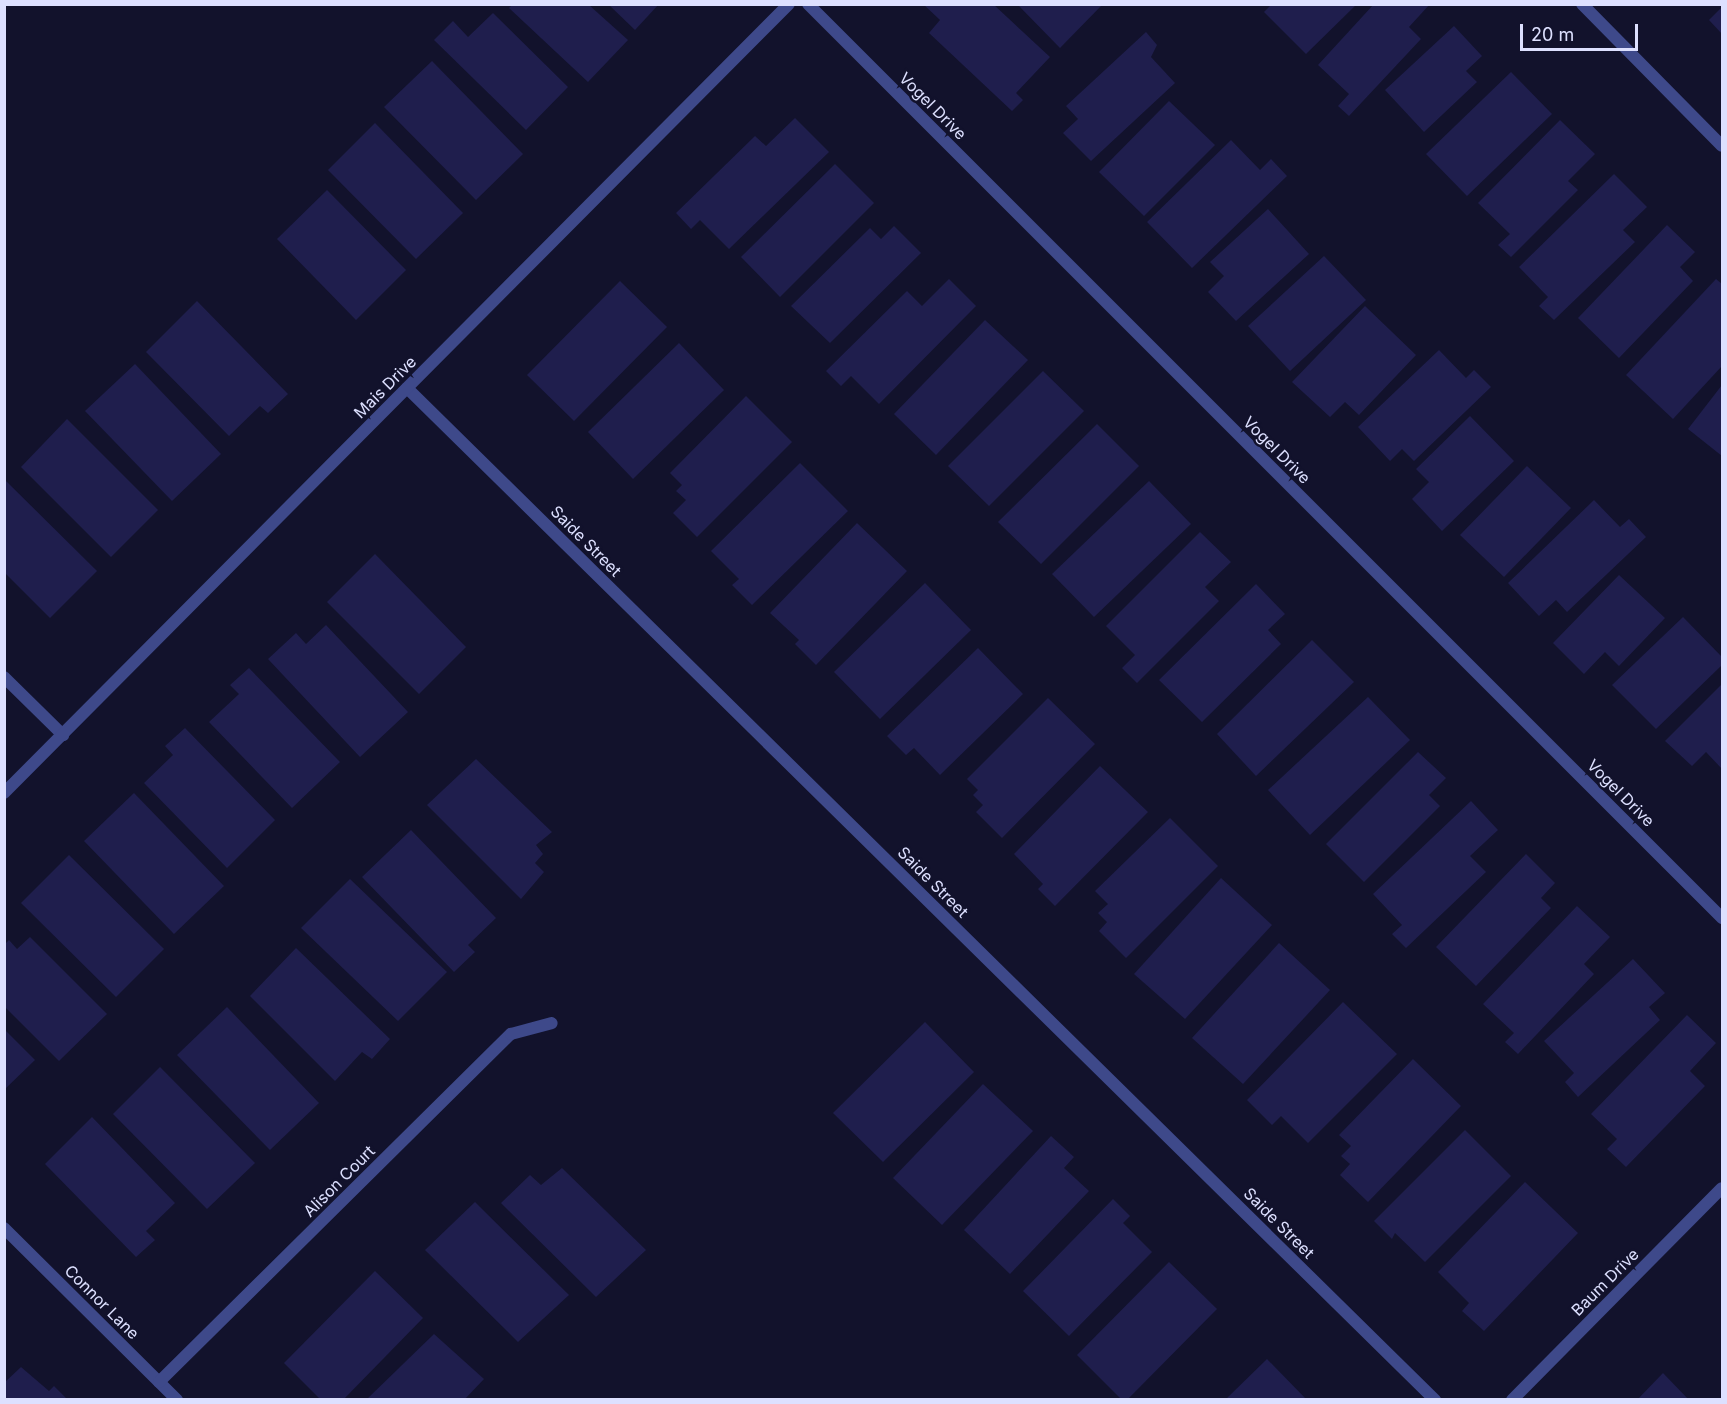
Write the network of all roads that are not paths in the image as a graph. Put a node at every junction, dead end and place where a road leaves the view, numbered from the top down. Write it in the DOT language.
graph roads {
  1 [pos="789,4"];
  2 [pos="808,4"];
  3 [pos="1582,4"];
  4 [pos="1722,146"];
  5 [pos="407,388"];
  6 [pos="4,678"];
  7 [pos="63,735"];
  8 [pos="4,793"];
  9 [pos="1722,918"];
  10 [pos="552,1023"];
  11 [pos="1722,1188"];
  12 [pos="4,1228"];
  13 [pos="159,1382"];
  14 [pos="177,1400"];
  15 [pos="1435,1400"];
  16 [pos="1512,1400"];
  1 -- 5 [label="street, Mais Drive"];
  2 -- 9 [label="street, Vogel Drive"];
  3 -- 4 [label="street"];
  5 -- 7 [label="street, Mais Drive"];
  5 -- 15 [label="street, Saide Street"];
  6 -- 7 [label="street"];
  7 -- 8 [label="street, Mais Drive"];
  10 -- 13 [label="street, Alison Court"];
  11 -- 16 [label="street, Baum Drive"];
  12 -- 13 [label="street, Connor Lane"];
  13 -- 14 [label="street, Connor Lane"];
}
